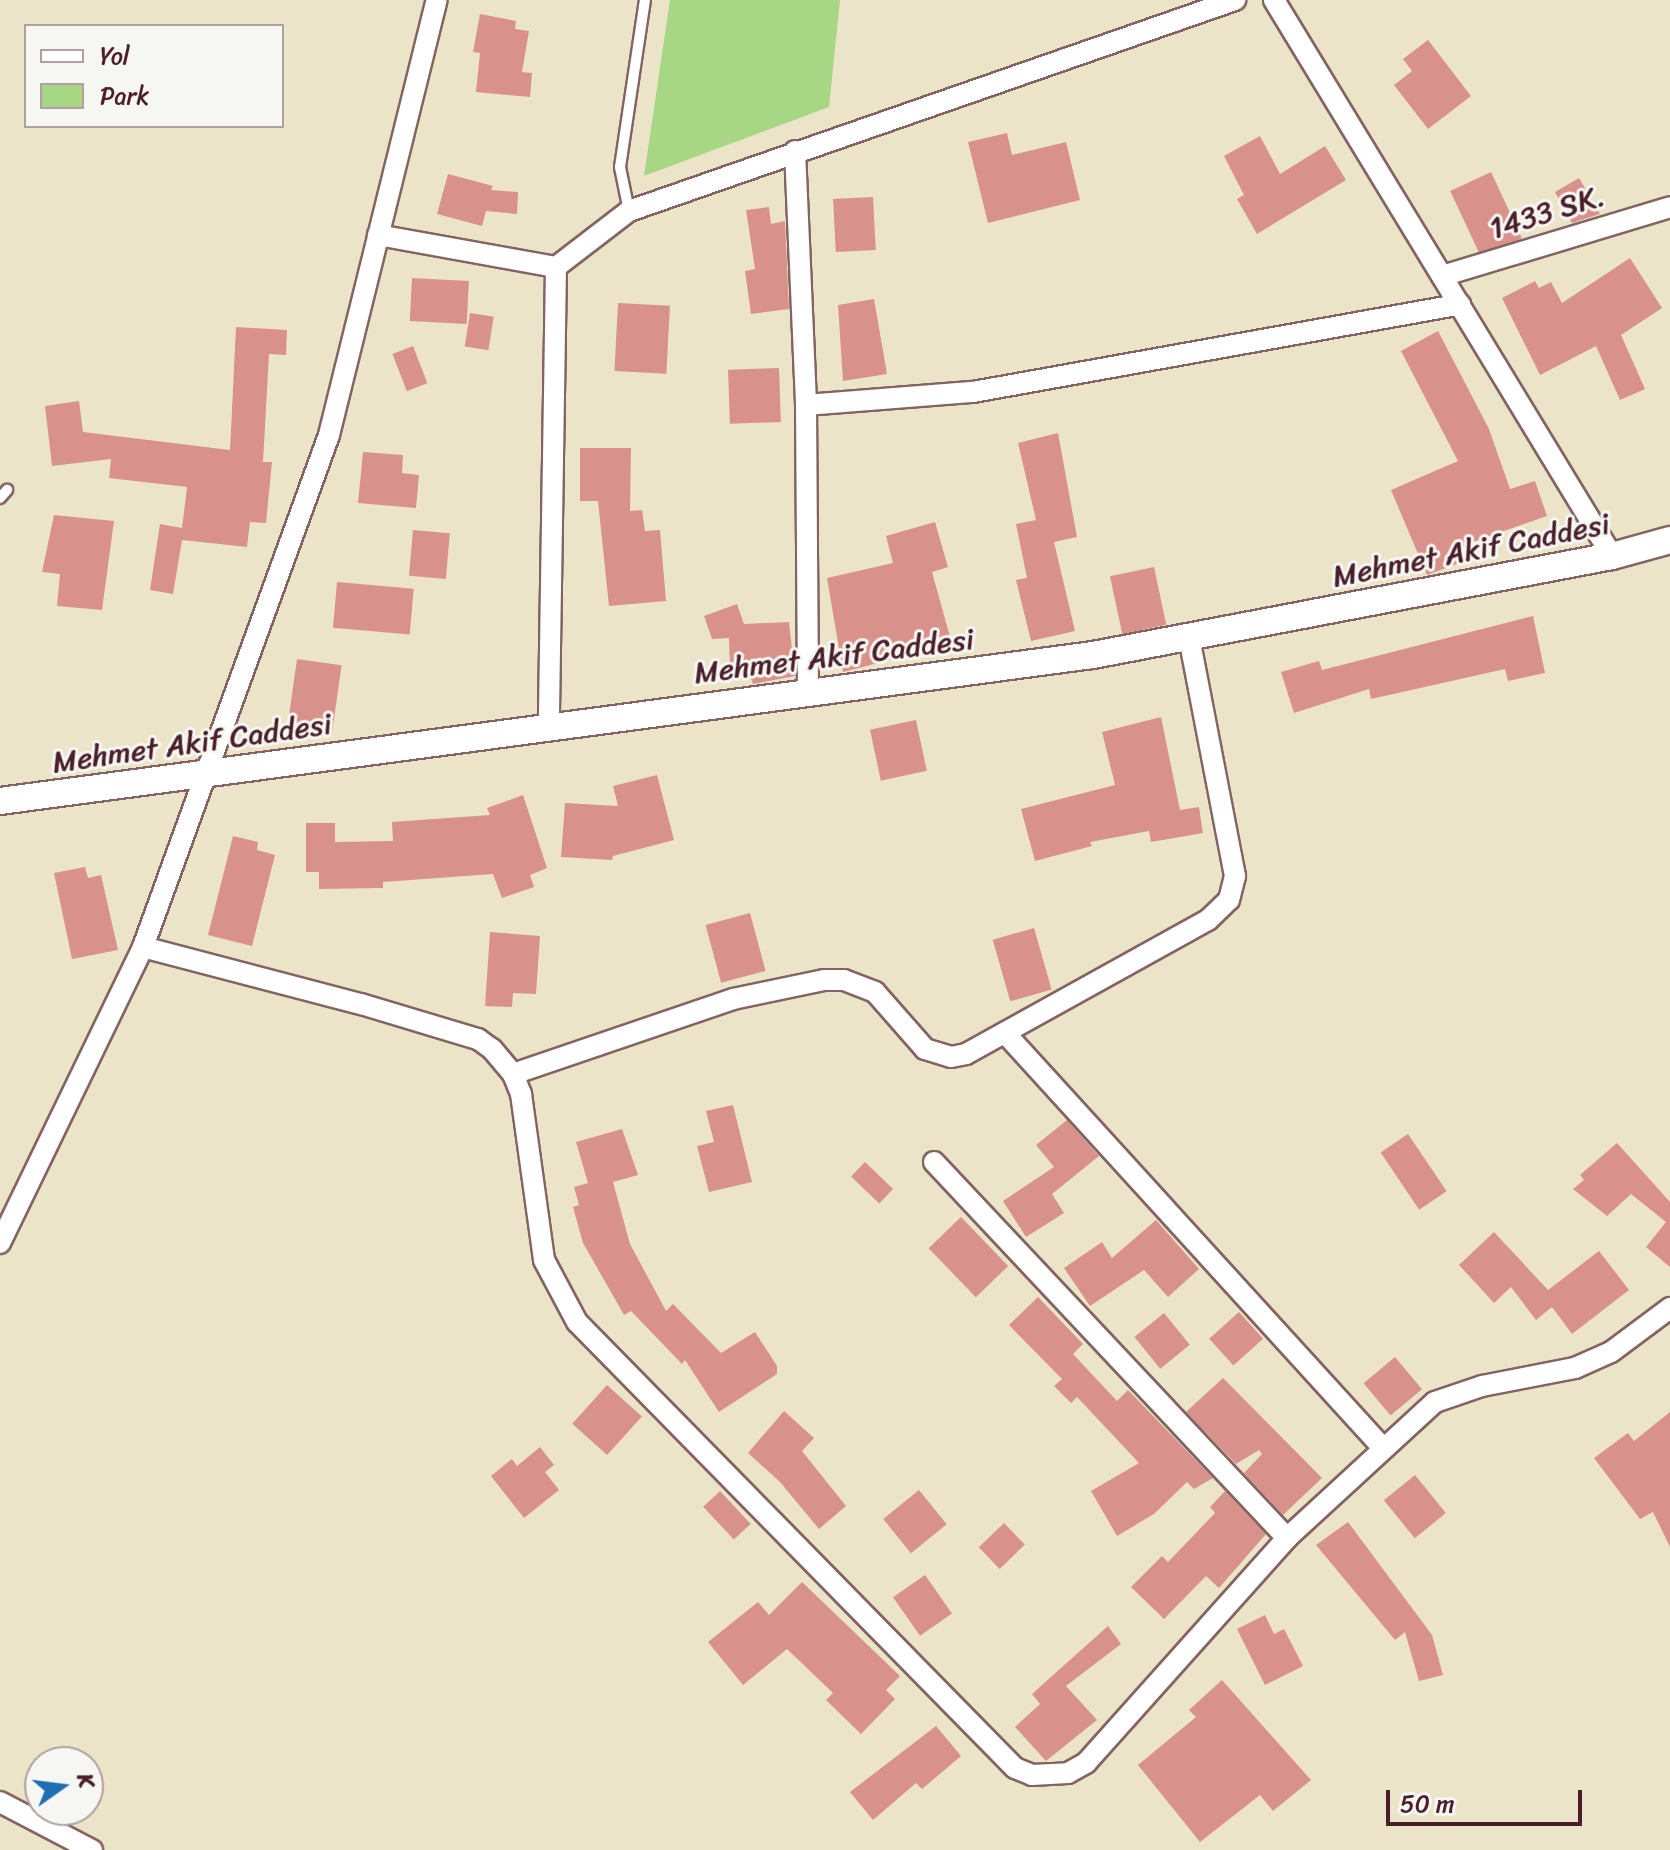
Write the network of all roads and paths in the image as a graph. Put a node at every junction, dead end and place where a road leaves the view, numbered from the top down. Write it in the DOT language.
graph roads {
  1 [pos="437,0"];
  2 [pos="645,0"];
  3 [pos="1235,0"];
  4 [pos="1274,0"];
  5 [pos="795,151"];
  6 [pos="1670,207"];
  7 [pos="629,211"];
  8 [pos="378,235"];
  9 [pos="556,267"];
  10 [pos="1442,276"];
  11 [pos="1460,304"];
  12 [pos="806,405"];
  13 [pos="1670,540"];
  14 [pos="1612,556"];
  15 [pos="1189,638"];
  16 [pos="808,691"];
  17 [pos="549,724"];
  18 [pos="205,775"];
  19 [pos="0,801"];
  20 [pos="143,947"];
  21 [pos="1005,1033"];
  22 [pos="513,1074"];
  23 [pos="934,1162"];
  24 [pos="0,1243"];
  25 [pos="1670,1308"];
  26 [pos="1382,1447"];
  27 [pos="1287,1538"];
  28 [pos="0,1802"];
  29 [pos="92,1850"];
  1 -- 8 [label="street"];
  2 -- 7 [label="lane"];
  3 -- 5 [label="street"];
  4 -- 10 [label="street"];
  5 -- 7 [label="street"];
  5 -- 12 [label="street"];
  6 -- 10 [label="street, 1433 SK."];
  7 -- 9 [label="street"];
  8 -- 9 [label="street"];
  8 -- 18 [label="street"];
  9 -- 17 [label="street"];
  10 -- 11 [label="street"];
  11 -- 12 [label="street"];
  11 -- 14 [label="street"];
  12 -- 16 [label="street"];
  13 -- 14 [label="street, Mehmet Akif Caddesi"];
  14 -- 15 [label="street, Mehmet Akif Caddesi"];
  15 -- 16 [label="street, Mehmet Akif Caddesi"];
  15 -- 21 [label="street"];
  16 -- 17 [label="street, Mehmet Akif Caddesi"];
  17 -- 18 [label="street, Mehmet Akif Caddesi"];
  18 -- 19 [label="street, Mehmet Akif Caddesi"];
  18 -- 20 [label="street"];
  20 -- 22 [label="street"];
  20 -- 24 [label="street"];
  21 -- 22 [label="street"];
  21 -- 26 [label="street"];
  22 -- 27 [label="street"];
  23 -- 27 [label="street"];
  25 -- 26 [label="street"];
  26 -- 27 [label="street"];
  28 -- 29 [label="street"];
}
